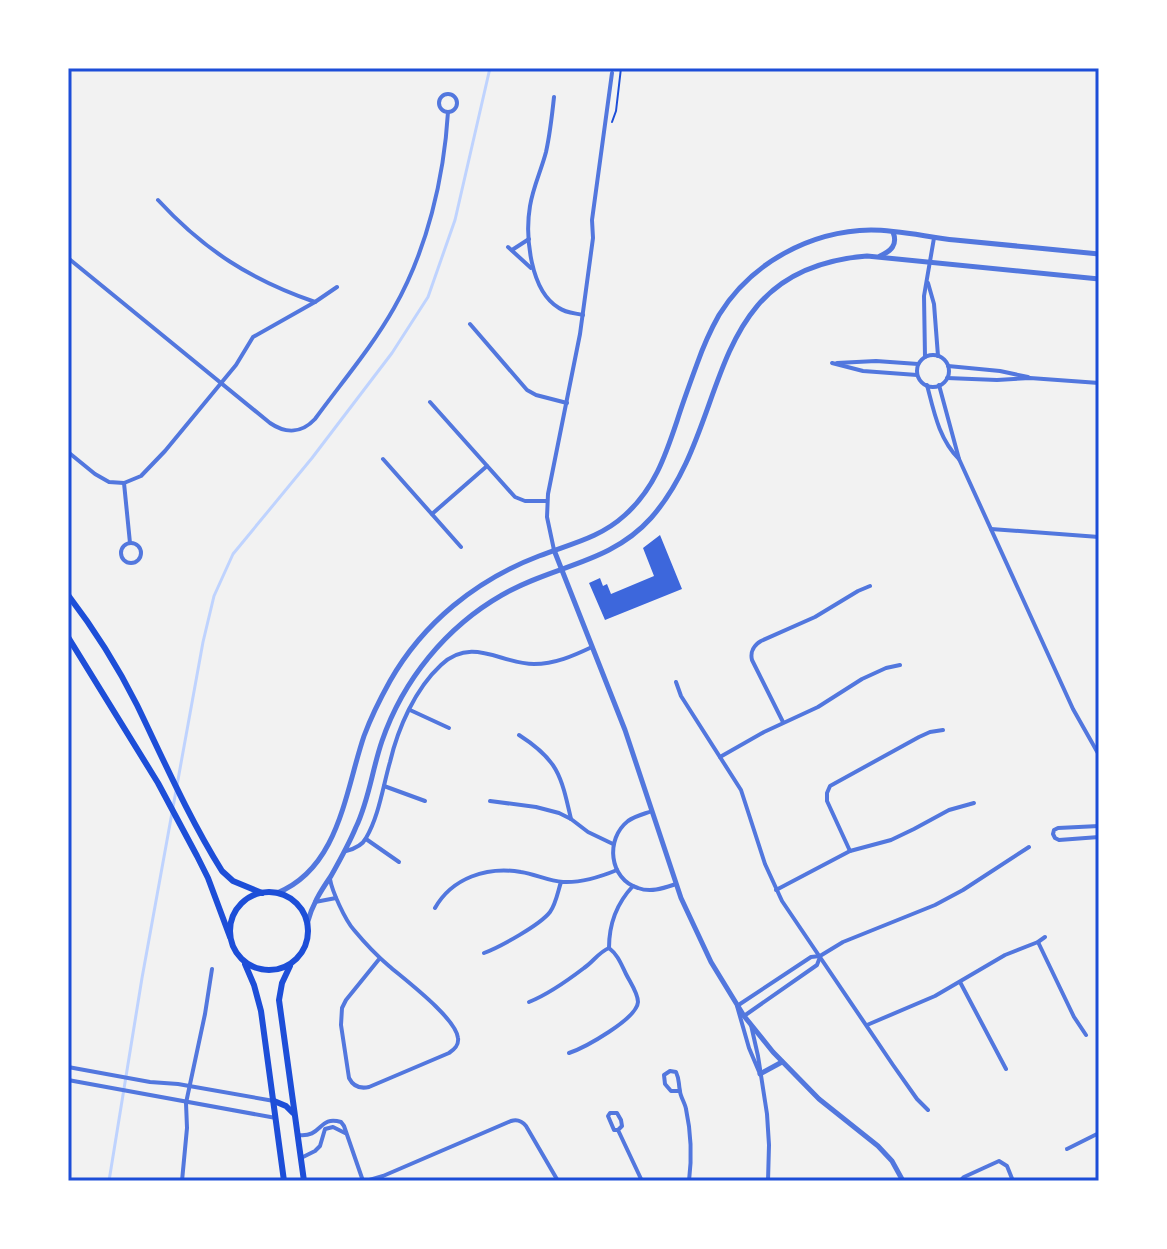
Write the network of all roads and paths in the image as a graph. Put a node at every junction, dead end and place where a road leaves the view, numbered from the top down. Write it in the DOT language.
graph roads {
  1 [pos="621,68"];
  2 [pos="612,73"];
  3 [pos="554,97"];
  4 [pos="448,112"];
  5 [pos="605,127"];
  6 [pos="158,200"];
  7 [pos="893,232"];
  8 [pos="934,238"];
  9 [pos="529,239"];
  10 [pos="1099,254"];
  11 [pos="879,256"];
  12 [pos="69,261"];
  13 [pos="930,263"];
  14 [pos="533,270"];
  15 [pos="1099,279"];
  16 [pos="927,281"];
  17 [pos="337,287"];
  18 [pos="315,302"];
  19 [pos="583,315"];
  20 [pos="470,324"];
  21 [pos="938,356"];
  22 [pos="925,357"];
  23 [pos="918,364"];
  24 [pos="948,366"];
  25 [pos="917,375"];
  26 [pos="947,378"];
  27 [pos="1030,378"];
  28 [pos="221,383"];
  29 [pos="1099,383"];
  30 [pos="927,385"];
  31 [pos="939,385"];
  32 [pos="430,402"];
  33 [pos="567,403"];
  34 [pos="68,452"];
  35 [pos="383,459"];
  36 [pos="959,459"];
  37 [pos="487,466"];
  38 [pos="124,483"];
  39 [pos="547,501"];
  40 [pos="432,514"];
  41 [pos="991,529"];
  42 [pos="1099,537"];
  43 [pos="130,543"];
  44 [pos="461,547"];
  45 [pos="554,550"];
  46 [pos="560,569"];
  47 [pos="870,586"];
  48 [pos="68,595"];
  49 [pos="68,637"];
  50 [pos="592,647"];
  51 [pos="900,665"];
  52 [pos="676,682"];
  53 [pos="410,710"];
  54 [pos="783,722"];
  55 [pos="449,728"];
  56 [pos="943,730"];
  57 [pos="519,735"];
  58 [pos="1099,755"];
  59 [pos="720,757"];
  60 [pos="384,786"];
  61 [pos="425,801"];
  62 [pos="490,801"];
  63 [pos="974,803"];
  64 [pos="652,811"];
  65 [pos="571,819"];
  66 [pos="1099,826"];
  67 [pos="1099,837"];
  68 [pos="366,839"];
  69 [pos="613,844"];
  70 [pos="1029,847"];
  71 [pos="850,851"];
  72 [pos="344,852"];
  73 [pos="399,862"];
  74 [pos="617,870"];
  75 [pos="330,877"];
  76 [pos="561,882"];
  77 [pos="676,884"];
  78 [pos="633,886"];
  79 [pos="776,890"];
  80 [pos="262,893"];
  81 [pos="277,893"];
  82 [pos="336,898"];
  83 [pos="314,903"];
  84 [pos="435,908"];
  85 [pos="307,924"];
  86 [pos="230,937"];
  87 [pos="1045,937"];
  88 [pos="1038,942"];
  89 [pos="609,948"];
  90 [pos="484,953"];
  91 [pos="820,956"];
  92 [pos="380,958"];
  93 [pos="244,961"];
  94 [pos="291,962"];
  95 [pos="212,969"];
  96 [pos="790,970"];
  97 [pos="797,979"];
  98 [pos="960,982"];
  99 [pos="529,1002"];
  100 [pos="737,1006"];
  101 [pos="744,1016"];
  102 [pos="751,1025"];
  103 [pos="867,1025"];
  104 [pos="1086,1035"];
  105 [pos="569,1053"];
  106 [pos="782,1062"];
  107 [pos="68,1067"];
  108 [pos="1006,1069"];
  109 [pos="760,1074"];
  110 [pos="68,1080"];
  111 [pos="189,1086"];
  112 [pos="679,1091"];
  113 [pos="274,1101"];
  114 [pos="186,1103"];
  115 [pos="928,1110"];
  116 [pos="295,1116"];
  117 [pos="276,1118"];
  118 [pos="618,1130"];
  119 [pos="1099,1133"];
  120 [pos="347,1134"];
  121 [pos="298,1135"];
  122 [pos="1067,1149"];
  123 [pos="301,1158"];
  124 [pos="182,1181"];
  125 [pos="284,1181"];
  126 [pos="304,1181"];
  127 [pos="364,1181"];
  128 [pos="558,1181"];
  129 [pos="642,1181"];
  130 [pos="689,1181"];
  131 [pos="768,1181"];
  132 [pos="903,1181"];
  133 [pos="960,1181"];
  134 [pos="1013,1181"];
  1 -- 5 [label="path"];
  2 -- 5 [label="street"];
  3 -- 9 [label="street"];
  4 -- 4 [label="street"];
  4 -- 28 [label="street"];
  5 -- 19 [label="street"];
  6 -- 18 [label="street"];
  7 -- 8 [label="street"];
  7 -- 11 [label="street"];
  7 -- 45 [label="street"];
  8 -- 10 [label="street"];
  8 -- 13 [label="street"];
  9 -- 14 [label="street"];
  9 -- 14 [label="street"];
  11 -- 13 [label="street"];
  11 -- 46 [label="street"];
  12 -- 28 [label="street"];
  13 -- 15 [label="street"];
  13 -- 16 [label="street"];
  14 -- 19 [label="street"];
  16 -- 21 [label="street"];
  16 -- 22 [label="street"];
  17 -- 18 [label="street"];
  18 -- 28 [label="street"];
  19 -- 33 [label="street"];
  20 -- 33 [label="street"];
  21 -- 22 [label="street"];
  21 -- 24 [label="street"];
  22 -- 23 [label="street"];
  23 -- 25 [label="street"];
  23 -- 25 [label="street"];
  24 -- 26 [label="street"];
  24 -- 27 [label="street"];
  25 -- 30 [label="street"];
  26 -- 27 [label="street"];
  26 -- 31 [label="street"];
  27 -- 29 [label="street"];
  28 -- 38 [label="street"];
  30 -- 31 [label="street"];
  30 -- 36 [label="street"];
  31 -- 36 [label="street"];
  32 -- 37 [label="street"];
  33 -- 39 [label="street"];
  34 -- 38 [label="street"];
  35 -- 40 [label="street"];
  36 -- 41 [label="street"];
  37 -- 39 [label="street"];
  37 -- 40 [label="street"];
  38 -- 43 [label="street"];
  39 -- 45 [label="street"];
  40 -- 44 [label="street"];
  41 -- 42 [label="street"];
  41 -- 58 [label="street"];
  43 -- 43 [label="street"];
  45 -- 46 [label="street"];
  45 -- 81 [label="street"];
  46 -- 50 [label="street"];
  46 -- 72 [label="street"];
  47 -- 54 [label="street"];
  48 -- 80 [label="main road"];
  49 -- 86 [label="main road"];
  50 -- 53 [label="street"];
  50 -- 64 [label="street"];
  51 -- 54 [label="street"];
  52 -- 59 [label="street"];
  53 -- 55 [label="street"];
  53 -- 60 [label="street"];
  54 -- 59 [label="street"];
  56 -- 71 [label="street"];
  57 -- 65 [label="street"];
  59 -- 79 [label="street"];
  60 -- 61 [label="street"];
  60 -- 68 [label="street"];
  62 -- 65 [label="street"];
  63 -- 71 [label="street"];
  64 -- 69 [label="street"];
  64 -- 77 [label="street"];
  65 -- 69 [label="street"];
  66 -- 67 [label="street"];
  68 -- 72 [label="street"];
  68 -- 73 [label="street"];
  69 -- 74 [label="street"];
  70 -- 91 [label="street"];
  71 -- 79 [label="street"];
  72 -- 75 [label="street"];
  74 -- 76 [label="street"];
  74 -- 78 [label="street"];
  75 -- 82 [label="street"];
  75 -- 83 [label="street"];
  76 -- 84 [label="street"];
  76 -- 90 [label="street"];
  77 -- 78 [label="street"];
  77 -- 100 [label="street"];
  78 -- 89 [label="street"];
  79 -- 91 [label="street"];
  80 -- 81 [label="main road"];
  80 -- 86 [label="main road"];
  81 -- 85 [label="main road"];
  82 -- 83 [label="street"];
  82 -- 92 [label="street"];
  83 -- 85 [label="street"];
  85 -- 94 [label="main road"];
  86 -- 93 [label="main road"];
  87 -- 88 [label="street"];
  88 -- 98 [label="street"];
  88 -- 104 [label="street"];
  89 -- 99 [label="street"];
  89 -- 105 [label="street"];
  91 -- 96 [label="street"];
  91 -- 97 [label="street"];
  91 -- 103 [label="street"];
  92 -- 92 [label="street"];
  93 -- 94 [label="main road"];
  93 -- 113 [label="main road"];
  94 -- 116 [label="main road"];
  95 -- 111 [label="street"];
  96 -- 97 [label="street"];
  96 -- 100 [label="street"];
  97 -- 101 [label="street"];
  98 -- 103 [label="street"];
  98 -- 108 [label="street"];
  100 -- 101 [label="street"];
  100 -- 109 [label="street"];
  101 -- 102 [label="street"];
  102 -- 106 [label="street"];
  102 -- 109 [label="street"];
  103 -- 115 [label="street"];
  106 -- 109 [label="street"];
  106 -- 132 [label="street"];
  107 -- 111 [label="street"];
  109 -- 131 [label="street"];
  110 -- 114 [label="street"];
  111 -- 113 [label="street"];
  111 -- 114 [label="street"];
  112 -- 112 [label="street"];
  112 -- 130 [label="street"];
  113 -- 116 [label="main road"];
  113 -- 117 [label="main road"];
  114 -- 117 [label="street"];
  114 -- 124 [label="street"];
  116 -- 121 [label="main road"];
  117 -- 125 [label="main road"];
  118 -- 129 [label="street"];
  119 -- 122 [label="street"];
  120 -- 121 [label="street"];
  120 -- 123 [label="street"];
  120 -- 127 [label="street"];
  121 -- 123 [label="main road"];
  123 -- 126 [label="main road"];
  127 -- 128 [label="street"];
  133 -- 134 [label="street"];
}
